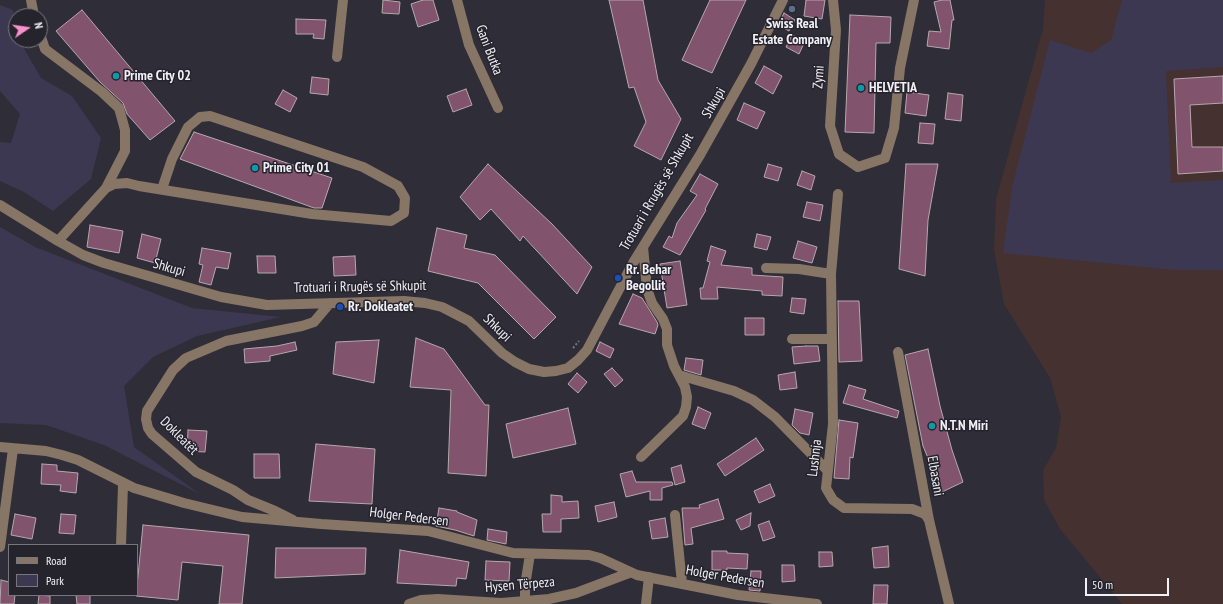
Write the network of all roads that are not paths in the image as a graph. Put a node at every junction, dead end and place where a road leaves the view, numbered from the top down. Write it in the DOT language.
graph roads {
  1 [pos="343,0"];
  2 [pos="457,0"];
  3 [pos="783,0"];
  4 [pos="832,0"];
  5 [pos="914,0"];
  6 [pos="44,48"];
  7 [pos="337,57"];
  8 [pos="498,108"];
  9 [pos="106,188"];
  10 [pos="162,189"];
  11 [pos="838,194"];
  12 [pos="0,205"];
  13 [pos="58,241"];
  14 [pos="643,247"];
  15 [pos="766,268"];
  16 [pos="831,274"];
  17 [pos="330,303"];
  18 [pos="792,339"];
  19 [pos="832,339"];
  20 [pos="898,352"];
  21 [pos="679,375"];
  22 [pos="0,447"];
  23 [pos="13,449"];
  24 [pos="641,457"];
  25 [pos="827,470"];
  26 [pos="123,484"];
  27 [pos="675,515"];
  28 [pos="929,520"];
  29 [pos="296,522"];
  30 [pos="122,544"];
  31 [pos="0,547"];
  32 [pos="530,554"];
  33 [pos="629,573"];
  34 [pos="649,577"];
  35 [pos="682,583"];
  36 [pos="525,602"];
  37 [pos="409,604"];
  38 [pos="646,604"];
  39 [pos="817,604"];
  40 [pos="949,604"];
  1 -- 7 [label="street"];
  2 -- 8 [label="street, Gani Butka"];
  3 -- 14 [label="street, Shkupi"];
  4 -- 5 [label="street, Zymi"];
  6 -- 9 [label="street"];
  9 -- 10 [label="street"];
  9 -- 13 [label="street"];
  10 -- 10 [label="street"];
  11 -- 16 [label="street, Lushnja"];
  12 -- 13 [label="street, Shkupi"];
  13 -- 17 [label="street, Shkupi"];
  14 -- 17 [label="street, Shkupi"];
  14 -- 21 [label="street"];
  15 -- 16 [label="street"];
  16 -- 19 [label="street, Lushnja"];
  17 -- 29 [label="street, Dokleatët"];
  18 -- 19 [label="street"];
  19 -- 25 [label="street, Lushnja"];
  20 -- 28 [label="street, Elbasani"];
  21 -- 24 [label="street"];
  21 -- 25 [label="street"];
  22 -- 23 [label="street, Holger Pedersen"];
  23 -- 26 [label="street, Holger Pedersen"];
  23 -- 31 [label="street"];
  25 -- 28 [label="street, Lushnja"];
  26 -- 29 [label="street, Holger Pedersen"];
  26 -- 30 [label="street"];
  27 -- 35 [label="street"];
  28 -- 40 [label="street, Elbasani"];
  29 -- 32 [label="street, Holger Pedersen"];
  32 -- 33 [label="street, Holger Pedersen"];
  32 -- 36 [label="street"];
  33 -- 34 [label="street, Holger Pedersen"];
  33 -- 36 [label="street, Hysen Tërpeza"];
  34 -- 35 [label="street, Holger Pedersen"];
  34 -- 38 [label="street"];
  35 -- 39 [label="street, Holger Pedersen"];
  36 -- 37 [label="street, Hysen Tërpeza"];
}
